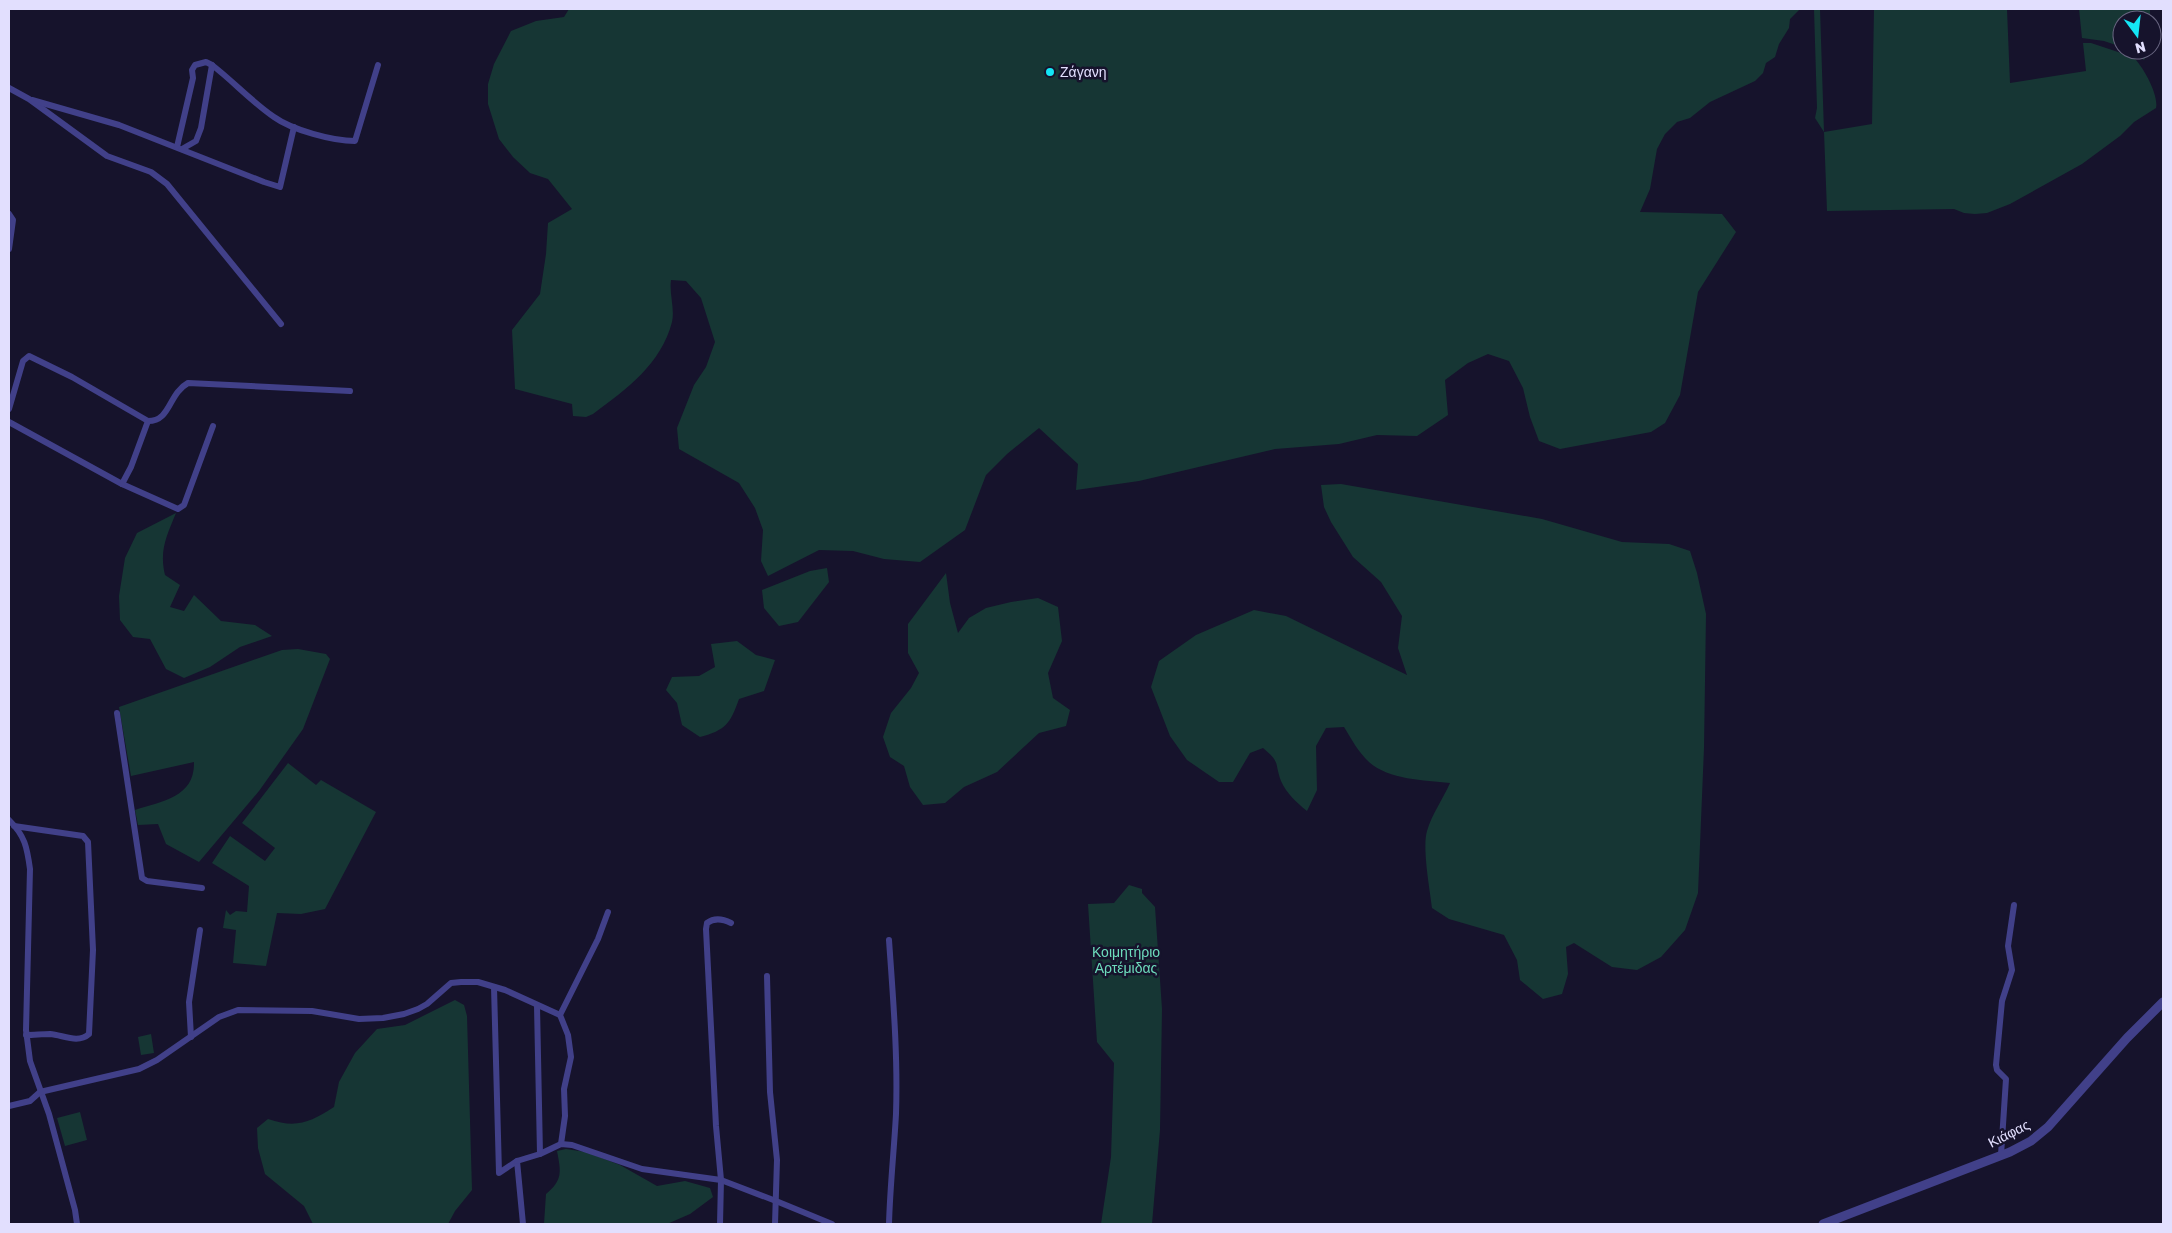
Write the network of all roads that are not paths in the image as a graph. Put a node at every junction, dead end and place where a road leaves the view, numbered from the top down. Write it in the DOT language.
graph roads {
  1 [pos="212,65"];
  2 [pos="378,65"];
  3 [pos="9,88"];
  4 [pos="29,99"];
  5 [pos="294,127"];
  6 [pos="180,148"];
  7 [pos="9,214"];
  8 [pos="9,250"];
  9 [pos="280,324"];
  10 [pos="350,391"];
  11 [pos="9,409"];
  12 [pos="148,421"];
  13 [pos="9,422"];
  14 [pos="213,426"];
  15 [pos="122,484"];
  16 [pos="116,713"];
  17 [pos="9,820"];
  18 [pos="14,826"];
  19 [pos="202,888"];
  20 [pos="2014,905"];
  21 [pos="608,912"];
  22 [pos="731,923"];
  23 [pos="200,930"];
  24 [pos="889,940"];
  25 [pos="767,976"];
  26 [pos="494,987"];
  27 [pos="2163,1002"];
  28 [pos="536,1006"];
  29 [pos="560,1016"];
  30 [pos="26,1035"];
  31 [pos="191,1037"];
  32 [pos="40,1092"];
  33 [pos="9,1106"];
  34 [pos="561,1144"];
  35 [pos="540,1154"];
  36 [pos="2001,1155"];
  37 [pos="518,1161"];
  38 [pos="721,1180"];
  39 [pos="776,1200"];
  40 [pos="77,1224"];
  41 [pos="522,1224"];
  42 [pos="720,1224"];
  43 [pos="775,1224"];
  44 [pos="832,1224"];
  45 [pos="889,1224"];
  46 [pos="1823,1224"];
  1 -- 5 [label="street"];
  1 -- 6 [label="street"];
  1 -- 6 [label="street"];
  2 -- 5 [label="street"];
  3 -- 4 [label="street"];
  4 -- 6 [label="street"];
  4 -- 9 [label="street"];
  5 -- 6 [label="street"];
  7 -- 8 [label="street"];
  10 -- 12 [label="street"];
  11 -- 12 [label="street"];
  12 -- 15 [label="street"];
  13 -- 15 [label="street"];
  14 -- 15 [label="street"];
  16 -- 19 [label="street"];
  17 -- 18 [label="street"];
  18 -- 30 [label="street"];
  18 -- 30 [label="street"];
  20 -- 36 [label="street"];
  21 -- 29 [label="street"];
  22 -- 38 [label="street"];
  23 -- 31 [label="street"];
  24 -- 45 [label="street"];
  25 -- 39 [label="street"];
  26 -- 28 [label="street"];
  26 -- 31 [label="street"];
  26 -- 37 [label="street"];
  27 -- 36 [label="street, Κιάφας"];
  28 -- 29 [label="street"];
  28 -- 35 [label="street"];
  29 -- 34 [label="street"];
  30 -- 32 [label="street"];
  31 -- 32 [label="street"];
  32 -- 33 [label="street"];
  32 -- 40 [label="street"];
  34 -- 35 [label="street"];
  34 -- 38 [label="street"];
  35 -- 37 [label="street"];
  36 -- 46 [label="street, Κιάφας"];
  37 -- 41 [label="street"];
  38 -- 39 [label="street"];
  38 -- 42 [label="street"];
  39 -- 43 [label="street"];
  39 -- 44 [label="street"];
}
